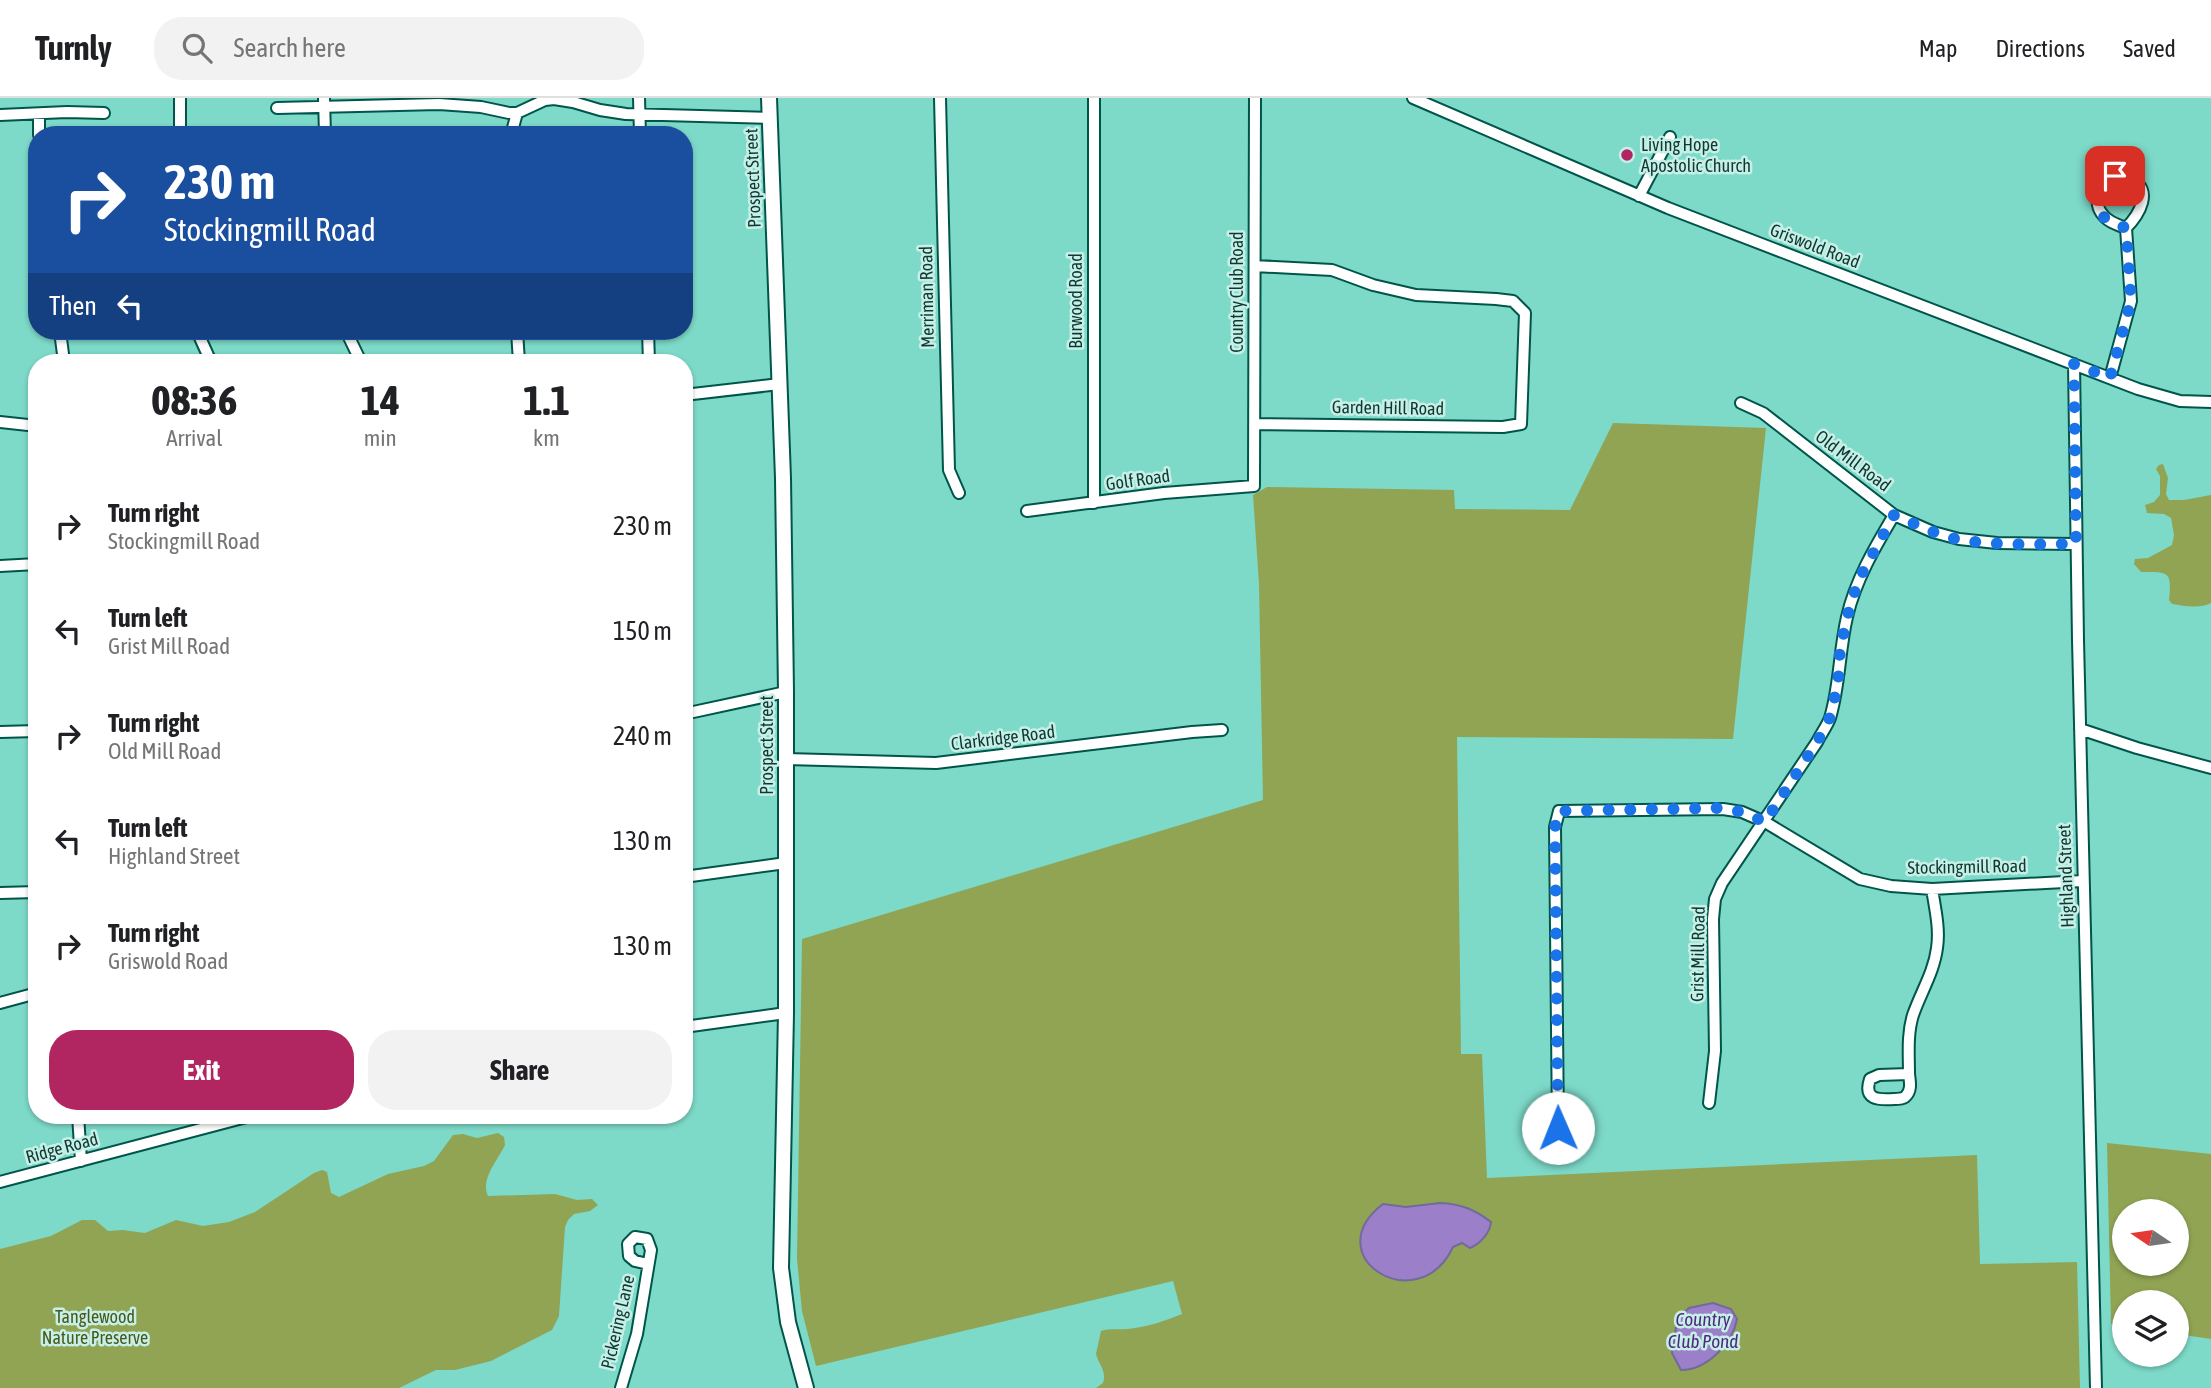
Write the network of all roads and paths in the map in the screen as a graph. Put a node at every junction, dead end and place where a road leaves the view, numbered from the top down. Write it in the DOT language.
graph roads {
  1 [pos="57,98"];
  2 [pos="180,98"];
  3 [pos="639,98"];
  4 [pos="769,98"];
  5 [pos="940,98"];
  6 [pos="1094,98"];
  7 [pos="1255,98"];
  8 [pos="1413,98"];
  9 [pos="324,102"];
  10 [pos="480,102"];
  11 [pos="278,108"];
  12 [pos="57,112"];
  13 [pos="104,113"];
  14 [pos="517,113"];
  15 [pos="39,114"];
  16 [pos="639,114"];
  17 [pos="0,115"];
  18 [pos="770,118"];
  19 [pos="39,126"];
  20 [pos="180,126"];
  21 [pos="325,126"];
  22 [pos="513,126"];
  23 [pos="640,126"];
  24 [pos="1670,137"];
  25 [pos="1639,196"];
  26 [pos="2126,228"];
  27 [pos="1255,267"];
  28 [pos="2074,364"];
  29 [pos="2110,378"];
  30 [pos="780,384"];
  31 [pos="693,395"];
  32 [pos="2211,402"];
  33 [pos="1741,403"];
  34 [pos="0,422"];
  35 [pos="28,424"];
  36 [pos="1254,424"];
  37 [pos="1254,486"];
  38 [pos="958,493"];
  39 [pos="1094,503"];
  40 [pos="1027,510"];
  41 [pos="1894,515"];
  42 [pos="2076,544"];
  43 [pos="28,564"];
  44 [pos="0,566"];
  45 [pos="786,692"];
  46 [pos="693,712"];
  47 [pos="2080,729"];
  48 [pos="1222,730"];
  49 [pos="28,731"];
  50 [pos="0,732"];
  51 [pos="786,759"];
  52 [pos="2211,768"];
  53 [pos="1765,822"];
  54 [pos="786,863"];
  55 [pos="693,876"];
  56 [pos="2083,881"];
  57 [pos="1932,889"];
  58 [pos="28,892"];
  59 [pos="0,893"];
  60 [pos="28,995"];
  61 [pos="0,1003"];
  62 [pos="786,1013"];
  63 [pos="693,1026"];
  64 [pos="1909,1074"];
  65 [pos="1709,1103"];
  66 [pos="79,1124"];
  67 [pos="212,1124"];
  68 [pos="1558,1128"];
  69 [pos="81,1161"];
  70 [pos="0,1182"];
  71 [pos="649,1264"];
  72 [pos="621,1388"];
  73 [pos="806,1388"];
  74 [pos="2096,1388"];
  1 -- 12 [label="street"];
  2 -- 20 [label="street"];
  3 -- 16 [label="street"];
  4 -- 18 [label="main road, Prospect Street"];
  5 -- 38 [label="street, Merriman Road"];
  6 -- 39 [label="street, Burwood Road"];
  7 -- 27 [label="street, Country Club Road"];
  8 -- 25 [label="street, Griswold Road"];
  9 -- 10 [label="street"];
  9 -- 11 [label="street"];
  9 -- 21 [label="street"];
  10 -- 14 [label="street"];
  12 -- 13 [label="street"];
  12 -- 15 [label="street"];
  14 -- 16 [label="street"];
  14 -- 22 [label="street"];
  15 -- 17 [label="street"];
  15 -- 19 [label="street"];
  16 -- 18 [label="street"];
  16 -- 23 [label="street"];
  18 -- 30 [label="main road, Prospect Street"];
  24 -- 25 [label="street"];
  25 -- 28 [label="street, Griswold Road"];
  26 -- 26 [label="street"];
  26 -- 29 [label="street"];
  27 -- 36 [label="street, Country Club Road"];
  27 -- 36 [label="street, Garden Hill Road"];
  28 -- 29 [label="street, Griswold Road"];
  28 -- 42 [label="street, Highland Street"];
  29 -- 32 [label="street, Griswold Road"];
  30 -- 31 [label="street"];
  30 -- 45 [label="main road, Prospect Street"];
  33 -- 41 [label="street, Old Mill Road"];
  34 -- 35 [label="street"];
  36 -- 37 [label="street, Country Club Road"];
  37 -- 39 [label="street, Golf Road"];
  39 -- 40 [label="street, Golf Road"];
  41 -- 42 [label="street, Old Mill Road"];
  41 -- 53 [label="street, Grist Mill Road"];
  42 -- 47 [label="street, Highland Street"];
  43 -- 44 [label="street"];
  45 -- 46 [label="street"];
  45 -- 51 [label="main road, Prospect Street"];
  47 -- 52 [label="street"];
  47 -- 56 [label="street, Highland Street"];
  48 -- 51 [label="street, Clarkridge Road"];
  49 -- 50 [label="street"];
  51 -- 54 [label="main road, Prospect Street"];
  53 -- 57 [label="street, Stockingmill Road"];
  53 -- 65 [label="street, Grist Mill Road"];
  53 -- 68 [label="street, Stockingmill Road"];
  54 -- 55 [label="street"];
  54 -- 62 [label="main road, Prospect Street"];
  56 -- 57 [label="street, Stockingmill Road"];
  56 -- 74 [label="street, Highland Street"];
  57 -- 64 [label="street"];
  58 -- 59 [label="street"];
  60 -- 61 [label="street"];
  62 -- 63 [label="street"];
  62 -- 73 [label="main road, Prospect Street"];
  66 -- 69 [label="street"];
  67 -- 69 [label="street, Ridge Road"];
  69 -- 70 [label="street, Ridge Road"];
  71 -- 72 [label="street, Pickering Lane"];
}
